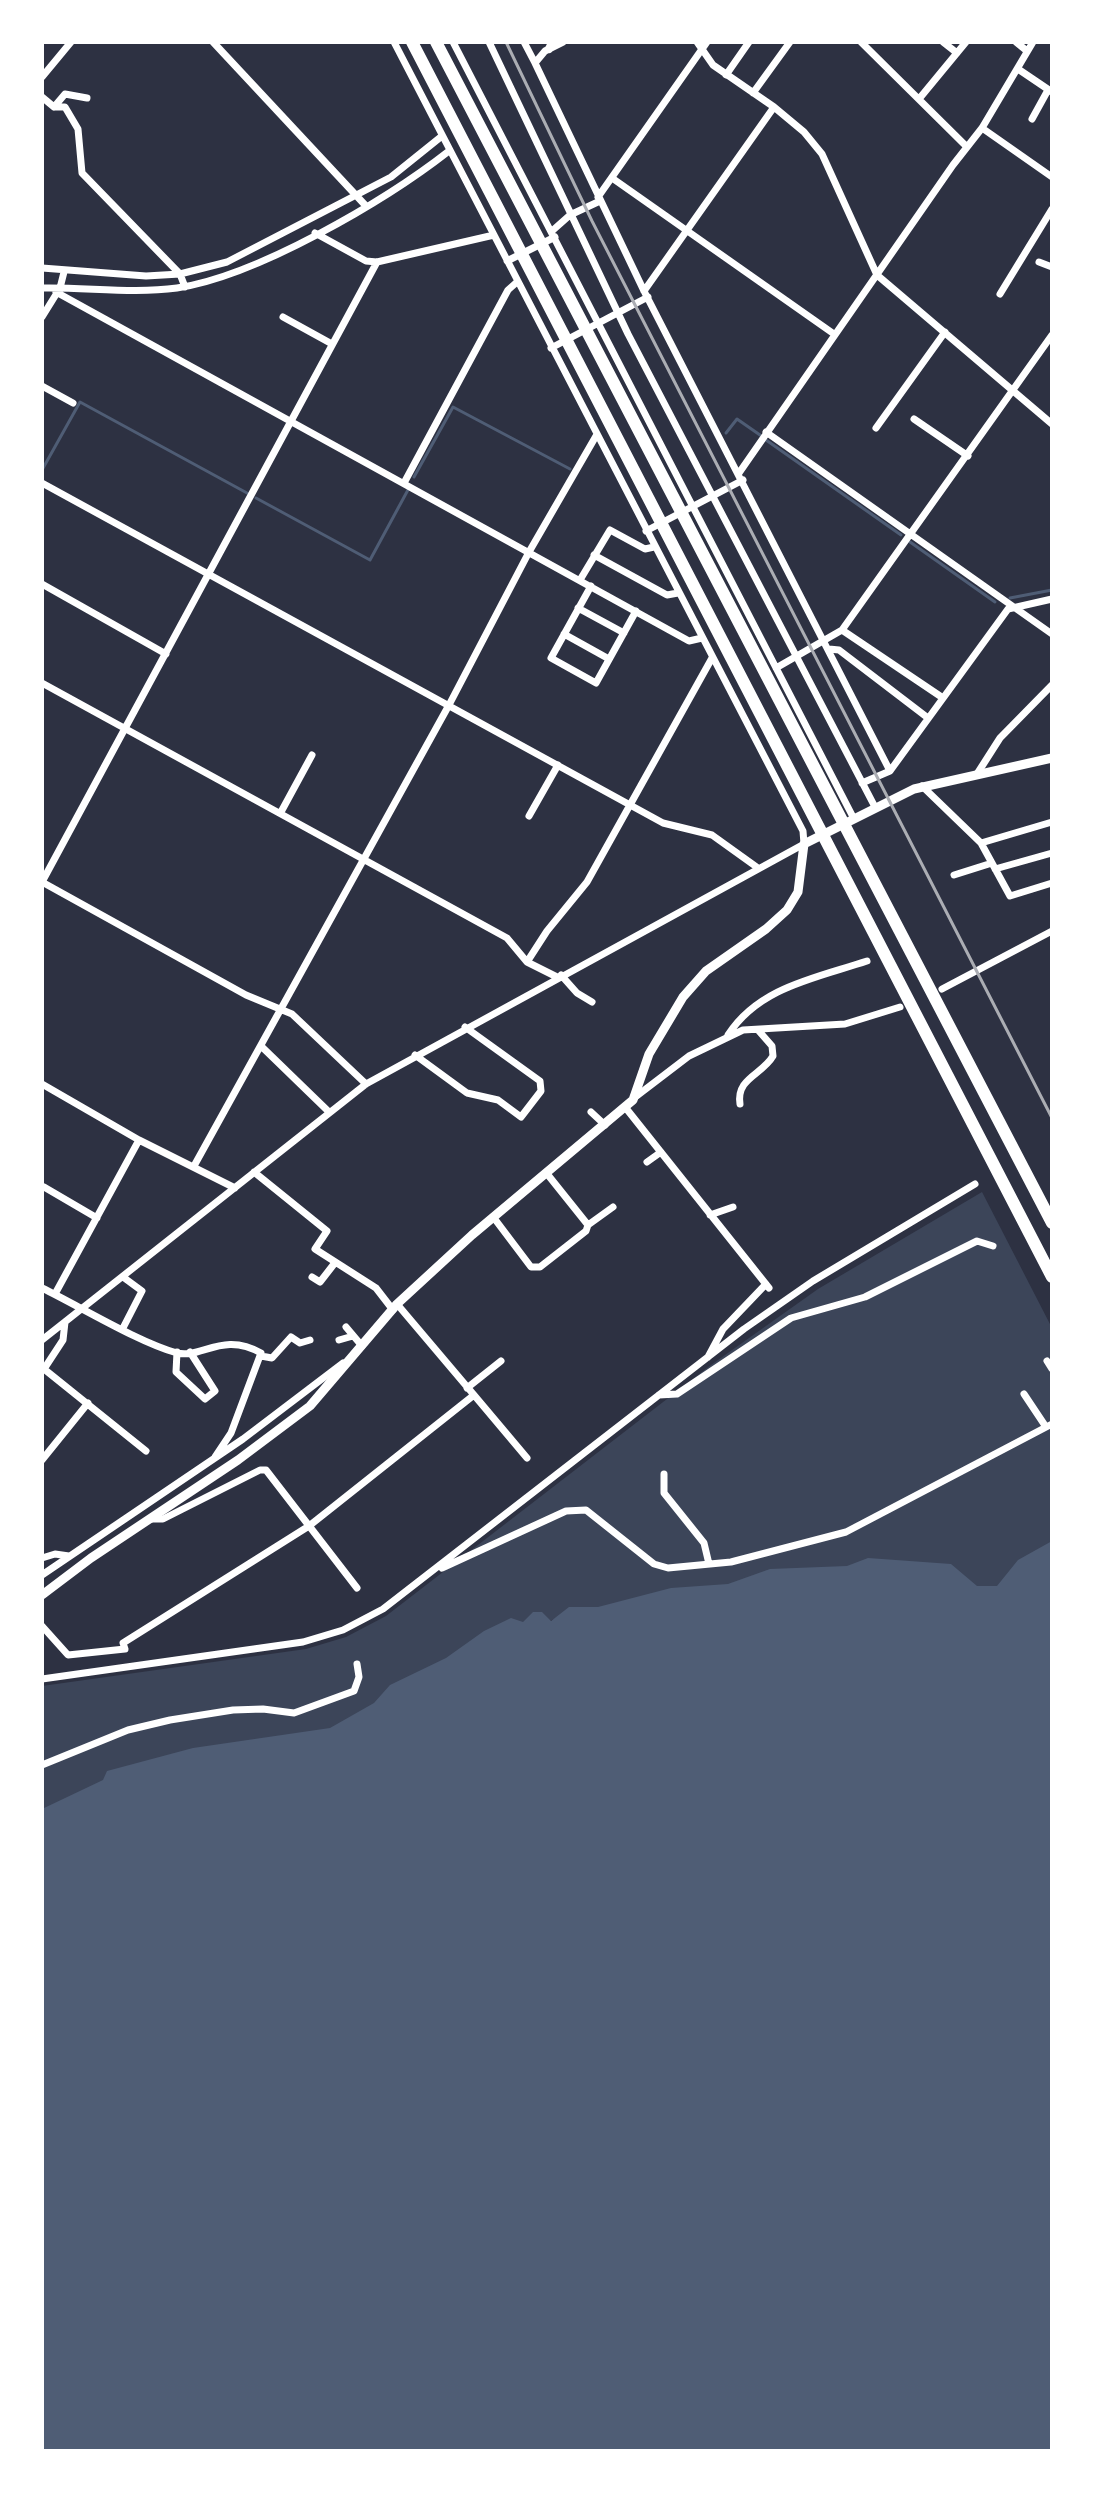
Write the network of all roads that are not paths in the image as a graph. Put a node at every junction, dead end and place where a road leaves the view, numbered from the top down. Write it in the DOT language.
graph roads {
  1 [pos="71,42"];
  2 [pos="213,42"];
  3 [pos="394,42"];
  4 [pos="412,42"];
  5 [pos="436,42"];
  6 [pos="453,42"];
  7 [pos="489,42"];
  8 [pos="524,42"];
  9 [pos="563,42"];
  10 [pos="749,42"];
  11 [pos="790,42"];
  12 [pos="861,42"];
  13 [pos="943,42"];
  14 [pos="966,42"];
  15 [pos="1016,42"];
  16 [pos="1033,42"];
  17 [pos="702,44"];
  18 [pos="551,45"];
  19 [pos="1027,51"];
  20 [pos="957,53"];
  21 [pos="535,63"];
  22 [pos="1018,69"];
  23 [pos="726,75"];
  24 [pos="42,77"];
  25 [pos="1050,91"];
  26 [pos="753,93"];
  27 [pos="42,97"];
  28 [pos="87,98"];
  29 [pos="919,99"];
  30 [pos="54,107"];
  31 [pos="774,107"];
  32 [pos="1032,119"];
  33 [pos="982,128"];
  34 [pos="442,136"];
  35 [pos="967,147"];
  36 [pos="449,151"];
  37 [pos="1052,177"];
  38 [pos="612,178"];
  39 [pos="358,196"];
  40 [pos="599,199"];
  41 [pos="366,206"];
  42 [pos="1052,209"];
  43 [pos="570,215"];
  44 [pos="687,230"];
  45 [pos="315,233"];
  46 [pos="553,234"];
  47 [pos="494,235"];
  48 [pos="507,261"];
  49 [pos="377,262"];
  50 [pos="1039,262"];
  51 [pos="1052,267"];
  52 [pos="42,268"];
  53 [pos="64,272"];
  54 [pos="180,274"];
  55 [pos="877,275"];
  56 [pos="517,282"];
  57 [pos="185,287"];
  58 [pos="42,288"];
  59 [pos="58,290"];
  60 [pos="646,294"];
  61 [pos="1000,294"];
  62 [pos="618,313"];
  63 [pos="42,317"];
  64 [pos="283,317"];
  65 [pos="600,322"];
  66 [pos="945,332"];
  67 [pos="834,334"];
  68 [pos="1052,335"];
  69 [pos="332,344"];
  70 [pos="551,348"];
  71 [pos="42,386"];
  72 [pos="1013,391"];
  73 [pos="73,403"];
  74 [pos="914,419"];
  75 [pos="290,420"];
  76 [pos="1052,424"];
  77 [pos="876,428"];
  78 [pos="766,432"];
  79 [pos="596,436"];
  80 [pos="968,456"];
  81 [pos="741,476"];
  82 [pos="42,483"];
  83 [pos="404,483"];
  84 [pos="712,496"];
  85 [pos="692,506"];
  86 [pos="646,531"];
  87 [pos="909,536"];
  88 [pos="654,547"];
  89 [pos="529,552"];
  90 [pos="594,555"];
  91 [pos="209,576"];
  92 [pos="580,580"];
  93 [pos="42,584"];
  94 [pos="591,586"];
  95 [pos="678,593"];
  96 [pos="1052,599"];
  97 [pos="1014,607"];
  98 [pos="578,608"];
  99 [pos="636,611"];
  100 [pos="842,630"];
  101 [pos="624,633"];
  102 [pos="564,634"];
  103 [pos="1052,634"];
  104 [pos="702,638"];
  105 [pos="824,640"];
  106 [pos="829,649"];
  107 [pos="166,654"];
  108 [pos="795,654"];
  109 [pos="712,658"];
  110 [pos="609,659"];
  111 [pos="776,668"];
  112 [pos="42,683"];
  113 [pos="1052,685"];
  114 [pos="943,698"];
  115 [pos="449,705"];
  116 [pos="928,718"];
  117 [pos="126,727"];
  118 [pos="312,755"];
  119 [pos="1052,758"];
  120 [pos="558,765"];
  121 [pos="890,771"];
  122 [pos="977,774"];
  123 [pos="862,783"];
  124 [pos="922,786"];
  125 [pos="630,805"];
  126 [pos="875,807"];
  127 [pos="281,812"];
  128 [pos="529,816"];
  129 [pos="853,817"];
  130 [pos="1052,822"];
  131 [pos="981,843"];
  132 [pos="804,844"];
  133 [pos="1052,853"];
  134 [pos="363,858"];
  135 [pos="994,866"];
  136 [pos="758,868"];
  137 [pos="954,875"];
  138 [pos="42,882"];
  139 [pos="1052,883"];
  140 [pos="1052,931"];
  141 [pos="867,961"];
  142 [pos="527,962"];
  143 [pos="559,976"];
  144 [pos="942,989"];
  145 [pos="592,1002"];
  146 [pos="900,1007"];
  147 [pos="281,1010"];
  148 [pos="465,1027"];
  149 [pos="757,1029"];
  150 [pos="728,1035"];
  151 [pos="261,1046"];
  152 [pos="415,1055"];
  153 [pos="42,1084"];
  154 [pos="366,1084"];
  155 [pos="629,1103"];
  156 [pos="740,1104"];
  157 [pos="328,1111"];
  158 [pos="591,1112"];
  159 [pos="605,1125"];
  160 [pos="139,1140"];
  161 [pos="661,1152"];
  162 [pos="647,1162"];
  163 [pos="194,1166"];
  164 [pos="254,1172"];
  165 [pos="548,1175"];
  166 [pos="975,1184"];
  167 [pos="44,1187"];
  168 [pos="235,1188"];
  169 [pos="613,1207"];
  170 [pos="733,1207"];
  171 [pos="710,1215"];
  172 [pos="97,1218"];
  173 [pos="494,1218"];
  174 [pos="1052,1223"];
  175 [pos="588,1225"];
  176 [pos="993,1246"];
  177 [pos="334,1264"];
  178 [pos="123,1277"];
  179 [pos="312,1277"];
  180 [pos="1052,1277"];
  181 [pos="42,1288"];
  182 [pos="55,1294"];
  183 [pos="395,1307"];
  184 [pos="83,1308"];
  185 [pos="65,1322"];
  186 [pos="346,1327"];
  187 [pos="123,1328"];
  188 [pos="245,1334"];
  189 [pos="353,1336"];
  190 [pos="42,1340"];
  191 [pos="310,1340"];
  192 [pos="339,1340"];
  193 [pos="242,1345"];
  194 [pos="362,1346"];
  195 [pos="177,1352"];
  196 [pos="190,1352"];
  197 [pos="261,1356"];
  198 [pos="351,1357"];
  199 [pos="708,1357"];
  200 [pos="501,1361"];
  201 [pos="1047,1361"];
  202 [pos="1052,1369"];
  203 [pos="467,1388"];
  204 [pos="1024,1394"];
  205 [pos="474,1395"];
  206 [pos="659,1395"];
  207 [pos="88,1403"];
  208 [pos="1049,1426"];
  209 [pos="146,1451"];
  210 [pos="215,1457"];
  211 [pos="527,1458"];
  212 [pos="42,1460"];
  213 [pos="664,1474"];
  214 [pos="149,1519"];
  215 [pos="309,1526"];
  216 [pos="69,1556"];
  217 [pos="42,1558"];
  218 [pos="709,1564"];
  219 [pos="437,1569"];
  220 [pos="42,1575"];
  221 [pos="357,1588"];
  222 [pos="42,1595"];
  223 [pos="42,1626"];
  224 [pos="357,1664"];
  225 [pos="42,1679"];
  226 [pos="42,1765"];
  1 -- 24 [label="street"];
  2 -- 39 [label="street"];
  3 -- 34 [label="street"];
  4 -- 180 [label="highway"];
  5 -- 174 [label="highway"];
  6 -- 46 [label="street"];
  7 -- 43 [label="street"];
  8 -- 21 [label="street"];
  9 -- 18 [label="street"];
  10 -- 23 [label="street"];
  11 -- 26 [label="street"];
  12 -- 29 [label="street"];
  13 -- 20 [label="street"];
  14 -- 20 [label="street"];
  15 -- 19 [label="street"];
  16 -- 19 [label="street"];
  17 -- 23 [label="street"];
  17 -- 38 [label="street"];
  18 -- 21 [label="street"];
  19 -- 22 [label="street"];
  20 -- 29 [label="street"];
  21 -- 40 [label="street"];
  22 -- 25 [label="street"];
  22 -- 33 [label="street"];
  23 -- 26 [label="street"];
  25 -- 32 [label="street"];
  26 -- 31 [label="street"];
  27 -- 30 [label="street"];
  28 -- 30 [label="street"];
  29 -- 35 [label="street"];
  30 -- 54 [label="street"];
  31 -- 44 [label="street"];
  31 -- 55 [label="street"];
  33 -- 35 [label="street"];
  33 -- 37 [label="street"];
  34 -- 36 [label="street"];
  34 -- 39 [label="street"];
  35 -- 55 [label="street"];
  36 -- 41 [label="street"];
  36 -- 47 [label="street"];
  38 -- 40 [label="street"];
  38 -- 44 [label="street"];
  39 -- 41 [label="street"];
  39 -- 54 [label="street"];
  40 -- 43 [label="street"];
  40 -- 60 [label="street"];
  41 -- 45 [label="street"];
  42 -- 61 [label="street"];
  43 -- 46 [label="street"];
  43 -- 62 [label="street"];
  44 -- 60 [label="street"];
  44 -- 67 [label="street"];
  45 -- 49 [label="street"];
  45 -- 57 [label="street"];
  46 -- 48 [label="street"];
  46 -- 65 [label="street"];
  47 -- 48 [label="street"];
  47 -- 49 [label="street"];
  48 -- 56 [label="street"];
  49 -- 69 [label="street"];
  50 -- 51 [label="street"];
  52 -- 53 [label="street"];
  53 -- 54 [label="street"];
  53 -- 59 [label="street"];
  54 -- 57 [label="street"];
  55 -- 66 [label="street"];
  55 -- 67 [label="street"];
  56 -- 70 [label="street"];
  56 -- 83 [label="street"];
  57 -- 59 [label="street"];
  58 -- 59 [label="street"];
  59 -- 63 [label="street"];
  59 -- 75 [label="street"];
  60 -- 62 [label="street"];
  60 -- 81 [label="street"];
  62 -- 65 [label="street"];
  62 -- 84 [label="street"];
  64 -- 69 [label="street"];
  65 -- 70 [label="street"];
  65 -- 85 [label="street"];
  66 -- 72 [label="street"];
  66 -- 77 [label="street"];
  67 -- 78 [label="street"];
  68 -- 72 [label="street"];
  69 -- 75 [label="street"];
  70 -- 79 [label="street"];
  71 -- 73 [label="street"];
  72 -- 76 [label="street"];
  72 -- 80 [label="street"];
  74 -- 80 [label="street"];
  75 -- 83 [label="street"];
  75 -- 91 [label="street"];
  78 -- 81 [label="street"];
  78 -- 87 [label="street"];
  79 -- 86 [label="street"];
  79 -- 89 [label="street"];
  80 -- 87 [label="street"];
  81 -- 84 [label="street"];
  81 -- 105 [label="street"];
  82 -- 91 [label="street"];
  83 -- 89 [label="street"];
  84 -- 85 [label="street"];
  84 -- 108 [label="street"];
  85 -- 86 [label="street"];
  85 -- 111 [label="street"];
  86 -- 88 [label="street"];
  87 -- 97 [label="street"];
  87 -- 100 [label="street"];
  88 -- 90 [label="street"];
  88 -- 95 [label="street"];
  89 -- 92 [label="street"];
  89 -- 115 [label="street"];
  90 -- 92 [label="street"];
  90 -- 95 [label="street"];
  91 -- 107 [label="street"];
  91 -- 115 [label="street"];
  92 -- 94 [label="street"];
  93 -- 107 [label="street"];
  94 -- 98 [label="street"];
  94 -- 99 [label="street"];
  95 -- 104 [label="street"];
  96 -- 97 [label="street"];
  97 -- 103 [label="street"];
  97 -- 114 [label="street"];
  98 -- 101 [label="street"];
  98 -- 102 [label="street"];
  99 -- 101 [label="street"];
  99 -- 104 [label="street"];
  100 -- 105 [label="street"];
  100 -- 114 [label="street"];
  101 -- 110 [label="street"];
  102 -- 110 [label="street"];
  102 -- 110 [label="street"];
  104 -- 109 [label="street"];
  105 -- 106 [label="street"];
  105 -- 108 [label="street"];
  106 -- 116 [label="street"];
  106 -- 121 [label="street"];
  107 -- 117 [label="street"];
  108 -- 111 [label="street"];
  108 -- 123 [label="street"];
  109 -- 125 [label="street"];
  109 -- 132 [label="street"];
  111 -- 129 [label="street"];
  112 -- 117 [label="street"];
  113 -- 122 [label="street"];
  114 -- 116 [label="street"];
  115 -- 120 [label="street"];
  115 -- 134 [label="street"];
  116 -- 121 [label="street"];
  117 -- 127 [label="street"];
  117 -- 138 [label="street"];
  118 -- 127 [label="street"];
  119 -- 122 [label="main road"];
  120 -- 125 [label="street"];
  120 -- 128 [label="street"];
  121 -- 123 [label="street"];
  122 -- 124 [label="main road"];
  123 -- 126 [label="street"];
  124 -- 126 [label="main road"];
  124 -- 131 [label="street"];
  125 -- 136 [label="street"];
  125 -- 142 [label="street"];
  126 -- 129 [label="main road"];
  127 -- 134 [label="street"];
  129 -- 132 [label="main road"];
  130 -- 131 [label="street"];
  131 -- 135 [label="street"];
  132 -- 136 [label="street"];
  132 -- 155 [label="main road"];
  133 -- 135 [label="street"];
  134 -- 142 [label="street"];
  134 -- 147 [label="street"];
  135 -- 137 [label="street"];
  135 -- 139 [label="street"];
  136 -- 143 [label="street"];
  138 -- 147 [label="street"];
  140 -- 144 [label="street"];
  141 -- 150 [label="street"];
  142 -- 143 [label="street"];
  143 -- 145 [label="street"];
  143 -- 148 [label="street"];
  146 -- 149 [label="street"];
  147 -- 151 [label="street"];
  147 -- 154 [label="street"];
  148 -- 152 [label="street"];
  148 -- 152 [label="street"];
  149 -- 150 [label="street"];
  149 -- 156 [label="street"];
  150 -- 155 [label="street"];
  151 -- 157 [label="street"];
  151 -- 163 [label="street"];
  152 -- 154 [label="street"];
  153 -- 160 [label="street"];
  154 -- 157 [label="street"];
  155 -- 159 [label="main road"];
  155 -- 161 [label="street"];
  157 -- 164 [label="street"];
  158 -- 159 [label="street"];
  159 -- 165 [label="main road"];
  160 -- 163 [label="street"];
  160 -- 172 [label="street"];
  161 -- 162 [label="street"];
  161 -- 171 [label="street"];
  163 -- 168 [label="street"];
  164 -- 168 [label="street"];
  164 -- 177 [label="street"];
  165 -- 173 [label="main road"];
  165 -- 175 [label="street"];
  166 -- 199 [label="street"];
  167 -- 172 [label="street"];
  168 -- 178 [label="street"];
  169 -- 175 [label="street"];
  170 -- 171 [label="street"];
  171 -- 199 [label="street"];
  172 -- 182 [label="street"];
  173 -- 175 [label="street"];
  173 -- 183 [label="main road"];
  176 -- 206 [label="street"];
  177 -- 179 [label="street"];
  177 -- 183 [label="street"];
  178 -- 184 [label="street"];
  178 -- 187 [label="street"];
  181 -- 182 [label="street"];
  182 -- 184 [label="street"];
  183 -- 194 [label="main road"];
  183 -- 203 [label="street"];
  184 -- 185 [label="street"];
  184 -- 187 [label="street"];
  185 -- 190 [label="street"];
  185 -- 207 [label="street"];
  186 -- 189 [label="street"];
  187 -- 195 [label="street"];
  188 -- 193 [label="street"];
  189 -- 192 [label="street"];
  189 -- 194 [label="street"];
  191 -- 197 [label="street"];
  193 -- 196 [label="street"];
  193 -- 197 [label="street"];
  194 -- 198 [label="main road"];
  195 -- 196 [label="street"];
  195 -- 196 [label="street"];
  197 -- 210 [label="street"];
  198 -- 210 [label="street"];
  198 -- 214 [label="main road"];
  199 -- 206 [label="street"];
  200 -- 203 [label="street"];
  201 -- 202 [label="street"];
  203 -- 205 [label="street"];
  204 -- 208 [label="street"];
  205 -- 211 [label="street"];
  205 -- 215 [label="street"];
  206 -- 219 [label="street"];
  207 -- 209 [label="street"];
  207 -- 212 [label="street"];
  208 -- 218 [label="street"];
  210 -- 216 [label="street"];
  213 -- 218 [label="street"];
  214 -- 215 [label="street"];
  214 -- 222 [label="main road"];
  215 -- 221 [label="street"];
  215 -- 223 [label="street"];
  216 -- 217 [label="street"];
  216 -- 220 [label="street"];
  218 -- 219 [label="street"];
  219 -- 225 [label="street"];
  224 -- 226 [label="street"];
}
